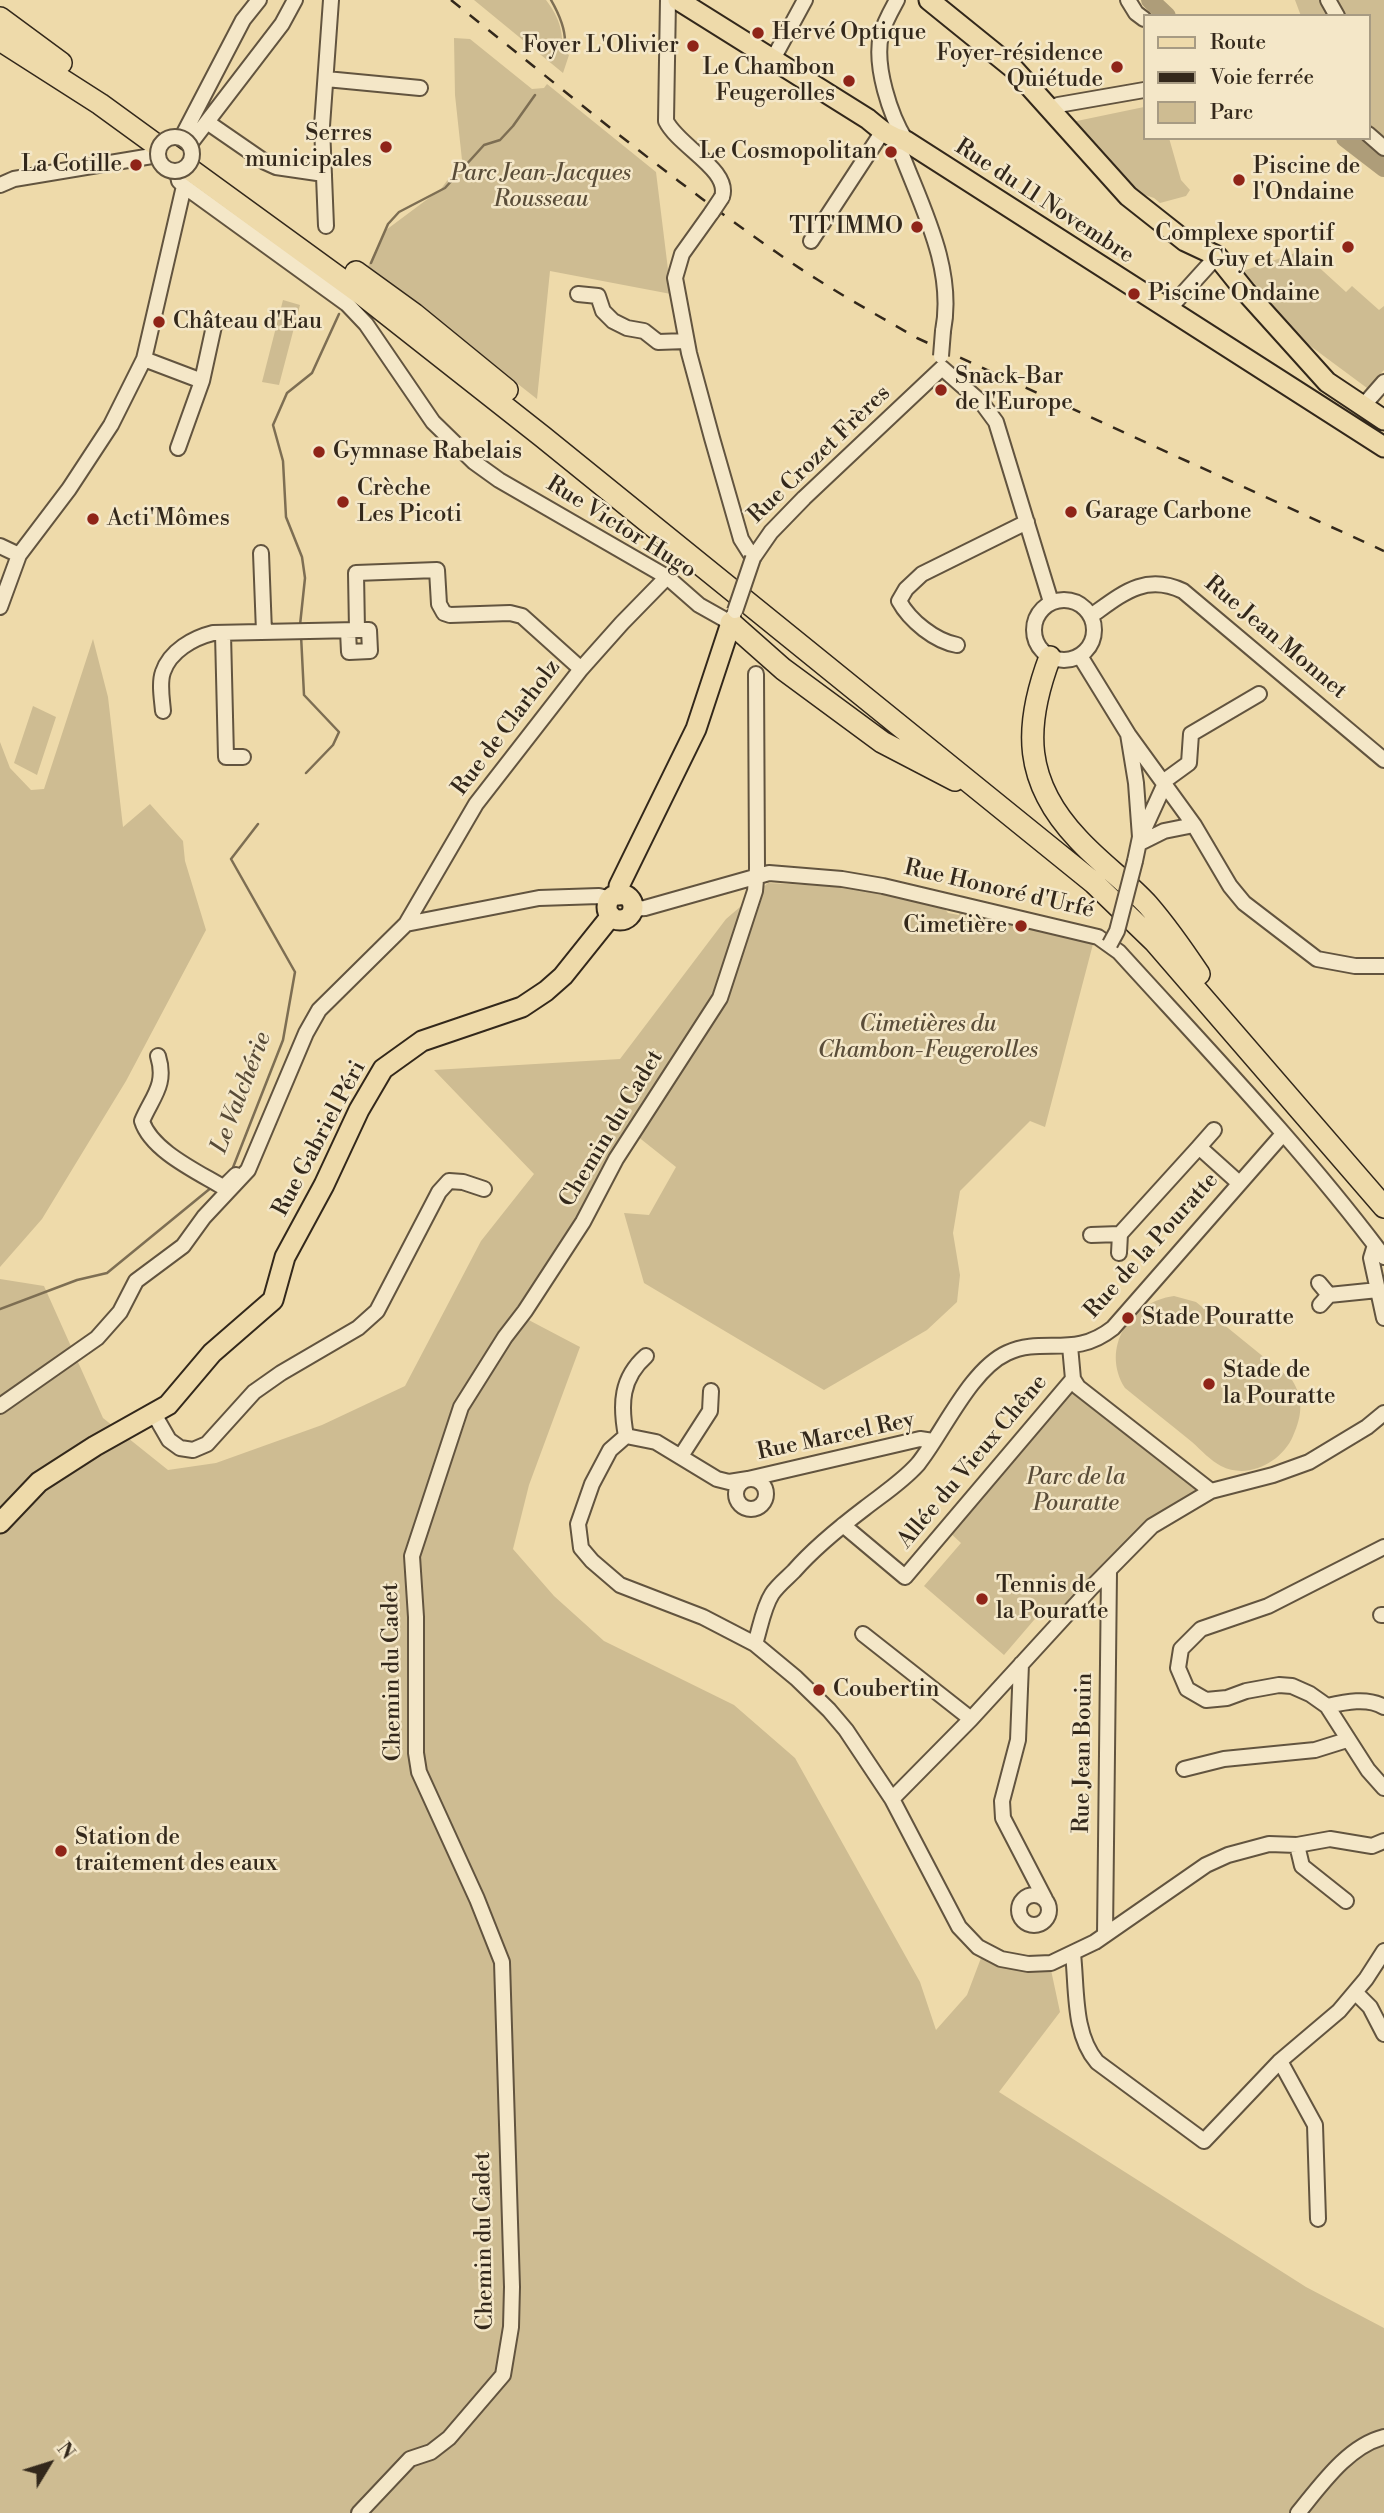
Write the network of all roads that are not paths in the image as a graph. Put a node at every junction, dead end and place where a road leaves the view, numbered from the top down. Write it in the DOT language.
graph roads {
  1 [pos="259,0"];
  2 [pos="295,0"];
  3 [pos="331,0"];
  4 [pos="668,0"];
  5 [pos="678,0"];
  6 [pos="806,0"];
  7 [pos="897,0"];
  8 [pos="929,0"];
  9 [pos="1128,0"];
  10 [pos="0,18"];
  11 [pos="1142,18"];
  12 [pos="0,25"];
  13 [pos="0,40"];
  14 [pos="0,46"];
  15 [pos="31,59"];
  16 [pos="773,59"];
  17 [pos="61,63"];
  18 [pos="326,79"];
  19 [pos="420,88"];
  20 [pos="1142,90"];
  21 [pos="1052,109"];
  22 [pos="892,112"];
  23 [pos="207,122"];
  24 [pos="888,133"];
  25 [pos="1370,136"];
  26 [pos="186,141"];
  27 [pos="1384,148"];
  28 [pos="158,155"];
  29 [pos="926,155"];
  30 [pos="177,171"];
  31 [pos="324,174"];
  32 [pos="913,180"];
  33 [pos="0,184"];
  34 [pos="184,186"];
  35 [pos="326,226"];
  36 [pos="811,241"];
  37 [pos="1217,256"];
  38 [pos="578,294"];
  39 [pos="1168,310"];
  40 [pos="214,326"];
  41 [pos="686,341"];
  42 [pos="144,359"];
  43 [pos="941,362"];
  44 [pos="202,380"];
  45 [pos="1384,382"];
  46 [pos="1363,406"];
  47 [pos="1384,420"];
  48 [pos="1384,447"];
  49 [pos="178,448"];
  50 [pos="1027,522"];
  51 [pos="0,546"];
  52 [pos="261,553"];
  53 [pos="19,555"];
  54 [pos="753,558"];
  55 [pos="667,577"];
  56 [pos="1051,602"];
  57 [pos="0,607"];
  58 [pos="1091,616"];
  59 [pos="733,617"];
  60 [pos="264,632"];
  61 [pos="222,634"];
  62 [pos="957,645"];
  63 [pos="1080,656"];
  64 [pos="1050,657"];
  65 [pos="581,669"];
  66 [pos="756,674"];
  67 [pos="1259,694"];
  68 [pos="163,711"];
  69 [pos="1128,734"];
  70 [pos="243,757"];
  71 [pos="1384,760"];
  72 [pos="1163,785"];
  73 [pos="993,800"];
  74 [pos="1194,825"];
  75 [pos="1140,840"];
  76 [pos="755,877"];
  77 [pos="613,903"];
  78 [pos="633,909"];
  79 [pos="406,924"];
  80 [pos="1110,944"];
  81 [pos="1384,966"];
  82 [pos="1199,974"];
  83 [pos="158,1056"];
  84 [pos="1214,1130"];
  85 [pos="1283,1134"];
  86 [pos="262,1135"];
  87 [pos="1199,1147"];
  88 [pos="1238,1183"];
  89 [pos="1384,1187"];
  90 [pos="484,1189"];
  91 [pos="1384,1207"];
  92 [pos="1120,1234"];
  93 [pos="1091,1235"];
  94 [pos="1380,1251"];
  95 [pos="1119,1253"];
  96 [pos="1319,1283"];
  97 [pos="1378,1290"];
  98 [pos="1384,1318"];
  99 [pos="1070,1346"];
  100 [pos="646,1356"];
  101 [pos="1073,1379"];
  102 [pos="711,1391"];
  103 [pos="0,1406"];
  104 [pos="1384,1413"];
  105 [pos="154,1414"];
  106 [pos="626,1436"];
  107 [pos="933,1441"];
  108 [pos="681,1456"];
  109 [pos="1211,1492"];
  110 [pos="0,1523"];
  111 [pos="843,1525"];
  112 [pos="1384,1547"];
  113 [pos="1109,1572"];
  114 [pos="863,1634"];
  115 [pos="755,1644"];
  116 [pos="1020,1664"];
  117 [pos="1327,1706"];
  118 [pos="1384,1707"];
  119 [pos="971,1719"];
  120 [pos="1347,1740"];
  121 [pos="1184,1769"];
  122 [pos="1384,1788"];
  123 [pos="892,1799"];
  124 [pos="1384,1842"];
  125 [pos="1297,1845"];
  126 [pos="1045,1899"];
  127 [pos="1346,1901"];
  128 [pos="1105,1935"];
  129 [pos="1384,1951"];
  130 [pos="1073,1954"];
  131 [pos="1355,1992"];
  132 [pos="1384,2034"];
  133 [pos="1280,2061"];
  134 [pos="1318,2219"];
  135 [pos="1384,2437"];
  136 [pos="359,2513"];
  137 [pos="1298,2513"];
  1 -- 26 [label="street"];
  2 -- 23 [label="street"];
  3 -- 18 [label="street"];
  4 -- 41 [label="street, bridge"];
  5 -- 16 [label="main road, Rue du 11 Novembre"];
  6 -- 16 [label="street"];
  7 -- 22 [label="street"];
  8 -- 21 [label="main road"];
  9 -- 11 [label="street"];
  10 -- 17 [label="highway"];
  12 -- 17 [label="highway"];
  13 -- 15 [label="highway"];
  14 -- 15 [label="highway"];
  15 -- 73 [label="highway"];
  16 -- 24 [label="main road, Rue du 11 Novembre"];
  17 -- 82 [label="highway"];
  18 -- 19 [label="street"];
  18 -- 31 [label="street"];
  20 -- 21 [label="street"];
  21 -- 37 [label="main road"];
  22 -- 24 [label="street"];
  22 -- 24 [label="street"];
  23 -- 26 [label="street"];
  23 -- 31 [label="street"];
  24 -- 29 [label="main road, Rue du 11 Novembre"];
  24 -- 32 [label="street"];
  24 -- 36 [label="street"];
  25 -- 27 [label="street"];
  26 -- 28 [label="street, bridge"];
  26 -- 30 [label="street, bridge"];
  28 -- 30 [label="street, bridge"];
  28 -- 33 [label="street"];
  29 -- 32 [label="street"];
  29 -- 39 [label="main road, Rue du 11 Novembre"];
  30 -- 34 [label="street"];
  31 -- 35 [label="street"];
  32 -- 43 [label="street, bridge"];
  34 -- 42 [label="street"];
  34 -- 55 [label="street, Rue Victor Hugo"];
  37 -- 39 [label="street"];
  37 -- 46 [label="main road"];
  38 -- 41 [label="street"];
  39 -- 48 [label="main road, Rue du 11 Novembre"];
  40 -- 44 [label="street"];
  41 -- 54 [label="street"];
  42 -- 44 [label="street"];
  42 -- 53 [label="street"];
  43 -- 50 [label="street"];
  43 -- 54 [label="street, Rue Crozet Frères"];
  44 -- 49 [label="street"];
  45 -- 46 [label="street"];
  46 -- 47 [label="main road"];
  50 -- 56 [label="street"];
  50 -- 62 [label="street"];
  51 -- 53 [label="street"];
  52 -- 60 [label="street"];
  53 -- 57 [label="street"];
  54 -- 59 [label="street, Rue Crozet Frères, bridge"];
  55 -- 59 [label="street, Rue Victor Hugo"];
  55 -- 65 [label="street, Rue de Clarholz"];
  56 -- 58 [label="street"];
  56 -- 64 [label="street"];
  58 -- 63 [label="street"];
  58 -- 71 [label="street, Rue Jean Monnet"];
  59 -- 73 [label="highway"];
  59 -- 77 [label="main road, Rue Gabriel Péri"];
  60 -- 61 [label="street"];
  60 -- 65 [label="street"];
  61 -- 68 [label="street"];
  61 -- 70 [label="street"];
  63 -- 64 [label="street"];
  63 -- 69 [label="street"];
  64 -- 82 [label="highway"];
  65 -- 79 [label="street, Rue de Clarholz"];
  66 -- 76 [label="street, Chemin du Cadet"];
  67 -- 72 [label="street"];
  69 -- 72 [label="street"];
  69 -- 75 [label="street"];
  72 -- 74 [label="street"];
  72 -- 75 [label="street"];
  73 -- 91 [label="highway"];
  74 -- 75 [label="street"];
  74 -- 81 [label="street"];
  75 -- 80 [label="street, bridge"];
  76 -- 78 [label="street, Rue Honoré d'Urfé"];
  76 -- 80 [label="street, Rue Honoré d'Urfé"];
  76 -- 136 [label="street, Chemin du Cadet"];
  77 -- 78 [label="main road"];
  77 -- 79 [label="street"];
  77 -- 105 [label="main road, Rue Gabriel Péri"];
  79 -- 86 [label="street, Rue de Clarholz"];
  80 -- 85 [label="street, Rue Honoré d'Urfé"];
  82 -- 89 [label="highway"];
  83 -- 86 [label="street"];
  84 -- 87 [label="street"];
  85 -- 88 [label="street, Rue de la Pouratte"];
  85 -- 94 [label="street, Rue Honoré d'Urfé"];
  86 -- 103 [label="street"];
  87 -- 88 [label="street"];
  87 -- 92 [label="street"];
  88 -- 99 [label="street, Rue de la Pouratte"];
  90 -- 105 [label="street"];
  92 -- 93 [label="street"];
  92 -- 95 [label="street"];
  94 -- 97 [label="street"];
  96 -- 97 [label="street"];
  97 -- 98 [label="street"];
  99 -- 101 [label="street"];
  99 -- 107 [label="street, Rue de la Pouratte"];
  100 -- 106 [label="street"];
  101 -- 109 [label="street"];
  101 -- 111 [label="street, Allée du Vieux Chêne"];
  102 -- 108 [label="street"];
  104 -- 109 [label="street"];
  105 -- 110 [label="main road, Rue Gabriel Péri"];
  106 -- 108 [label="street, Rue Marcel Rey"];
  106 -- 115 [label="street"];
  107 -- 108 [label="street, Rue Marcel Rey"];
  107 -- 111 [label="street, Rue de la Pouratte"];
  109 -- 113 [label="street"];
  111 -- 115 [label="street, Rue de la Pouratte"];
  112 -- 117 [label="street"];
  113 -- 116 [label="street"];
  113 -- 128 [label="street, Rue Jean Bouin"];
  114 -- 119 [label="street"];
  115 -- 123 [label="street"];
  116 -- 119 [label="street"];
  116 -- 126 [label="street"];
  117 -- 118 [label="street"];
  117 -- 120 [label="street"];
  119 -- 123 [label="street"];
  120 -- 121 [label="street"];
  120 -- 122 [label="street"];
  123 -- 130 [label="street"];
  124 -- 125 [label="street"];
  125 -- 127 [label="street"];
  125 -- 128 [label="street"];
  128 -- 130 [label="street"];
  129 -- 131 [label="street"];
  130 -- 133 [label="street"];
  131 -- 132 [label="street"];
  131 -- 133 [label="street"];
  133 -- 134 [label="street"];
  135 -- 137 [label="street"];
}
